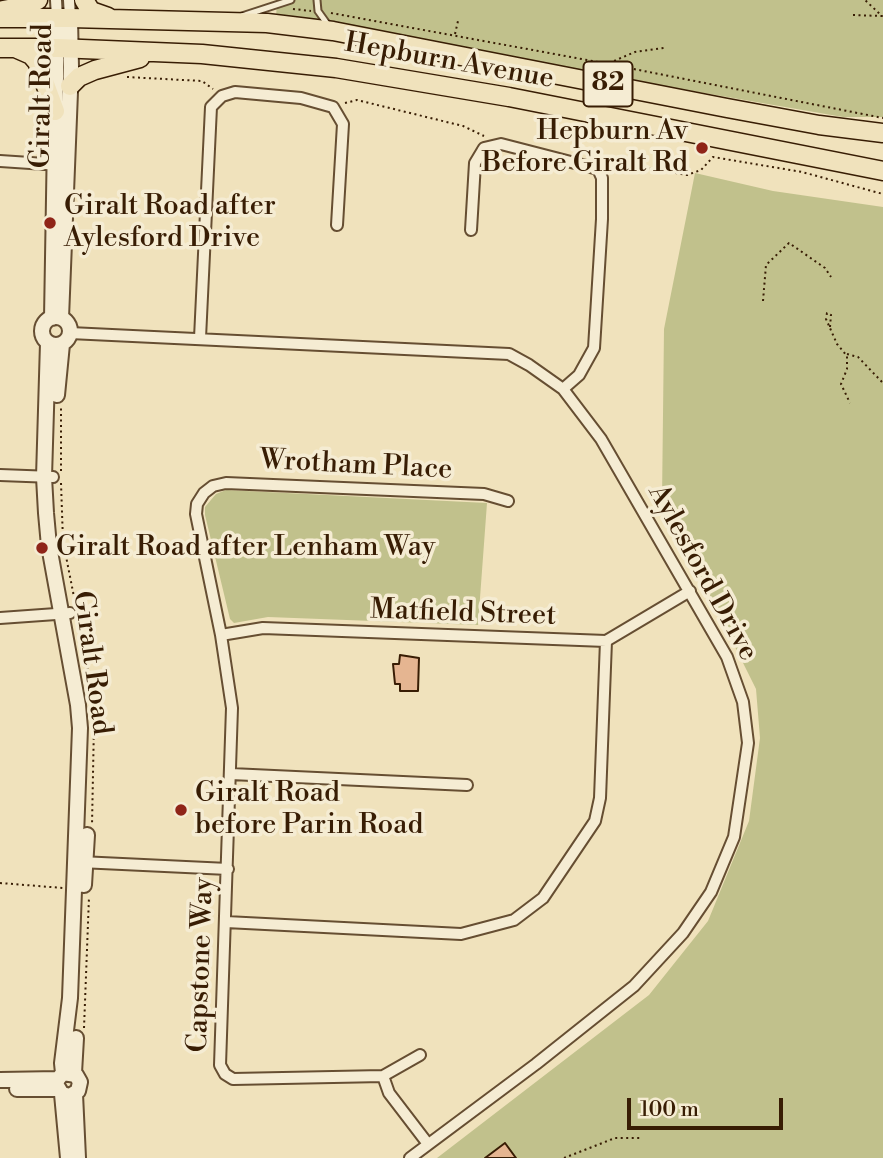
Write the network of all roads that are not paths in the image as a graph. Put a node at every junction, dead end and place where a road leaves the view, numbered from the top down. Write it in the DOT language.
graph roads {
  1 [pos="38,0"];
  2 [pos="84,0"];
  3 [pos="291,0"];
  4 [pos="317,0"];
  5 [pos="63,9"];
  6 [pos="0,10"];
  7 [pos="0,18"];
  8 [pos="114,19"];
  9 [pos="222,22"];
  10 [pos="333,31"];
  11 [pos="8,48"];
  12 [pos="65,48"];
  13 [pos="160,52"];
  14 [pos="70,86"];
  15 [pos="55,111"];
  16 [pos="883,133"];
  17 [pos="0,161"];
  18 [pos="60,165"];
  19 [pos="883,171"];
  20 [pos="337,225"];
  21 [pos="471,230"];
  22 [pos="56,318"];
  23 [pos="200,338"];
  24 [pos="60,340"];
  25 [pos="563,389"];
  26 [pos="0,475"];
  27 [pos="49,477"];
  28 [pos="204,493"];
  29 [pos="508,501"];
  30 [pos="690,591"];
  31 [pos="65,613"];
  32 [pos="0,618"];
  33 [pos="221,635"];
  34 [pos="606,641"];
  35 [pos="231,774"];
  36 [pos="467,785"];
  37 [pos="81,862"];
  38 [pos="228,869"];
  39 [pos="226,922"];
  40 [pos="419,1055"];
  41 [pos="383,1076"];
  42 [pos="0,1080"];
  43 [pos="65,1084"];
  44 [pos="0,1088"];
  45 [pos="428,1143"];
  46 [pos="68,1158"];
  47 [pos="78,1158"];
  48 [pos="410,1158"];
  1 -- 6 [label="main road"];
  2 -- 8 [label="main road"];
  3 -- 9 [label="lane"];
  4 -- 10 [label="lane"];
  5 -- 7 [label="main road, Hepburn Avenue / 82"];
  5 -- 8 [label="main road, Hepburn Avenue / 82"];
  5 -- 12 [label="street, Giralt Road"];
  8 -- 9 [label="main road, Hepburn Avenue / 82"];
  9 -- 10 [label="main road, Hepburn Avenue / 82"];
  10 -- 16 [label="main road, Hepburn Avenue / 82"];
  11 -- 12 [label="main road, Hepburn Avenue / 82"];
  11 -- 15 [label="main road"];
  12 -- 13 [label="main road, Hepburn Avenue / 82"];
  12 -- 14 [label="street, Giralt Road"];
  12 -- 15 [label="street, Giralt Road"];
  13 -- 14 [label="main road"];
  13 -- 19 [label="main road, Hepburn Avenue / 82"];
  14 -- 18 [label="street, Giralt Road"];
  15 -- 18 [label="street, Giralt Road"];
  17 -- 18 [label="street"];
  18 -- 22 [label="street, Giralt Road"];
  20 -- 23 [label="street"];
  21 -- 25 [label="street"];
  22 -- 24 [label="street"];
  22 -- 24 [label="street"];
  23 -- 24 [label="street, Aylesford Drive"];
  23 -- 25 [label="street, Aylesford Drive"];
  24 -- 27 [label="street, Giralt Road"];
  25 -- 30 [label="street, Aylesford Drive"];
  26 -- 27 [label="street"];
  27 -- 31 [label="street, Giralt Road"];
  28 -- 29 [label="street, Wrotham Place"];
  28 -- 33 [label="street, Capstone Way"];
  30 -- 34 [label="street"];
  30 -- 45 [label="street, Aylesford Drive"];
  31 -- 32 [label="street"];
  31 -- 37 [label="street, Giralt Road"];
  33 -- 34 [label="street, Matfield Street"];
  33 -- 35 [label="street, Capstone Way"];
  34 -- 39 [label="street"];
  35 -- 36 [label="street"];
  35 -- 38 [label="street, Capstone Way"];
  37 -- 38 [label="street"];
  37 -- 43 [label="street, Giralt Road"];
  37 -- 43 [label="street, Giralt Road"];
  38 -- 39 [label="street, Capstone Way"];
  39 -- 41 [label="street, Capstone Way"];
  40 -- 41 [label="street, Capstone Way"];
  41 -- 45 [label="street"];
  42 -- 43 [label="street"];
  43 -- 44 [label="street"];
  43 -- 46 [label="street, Giralt Road"];
  43 -- 47 [label="street, Giralt Road"];
  45 -- 48 [label="street, Aylesford Drive"];
}
